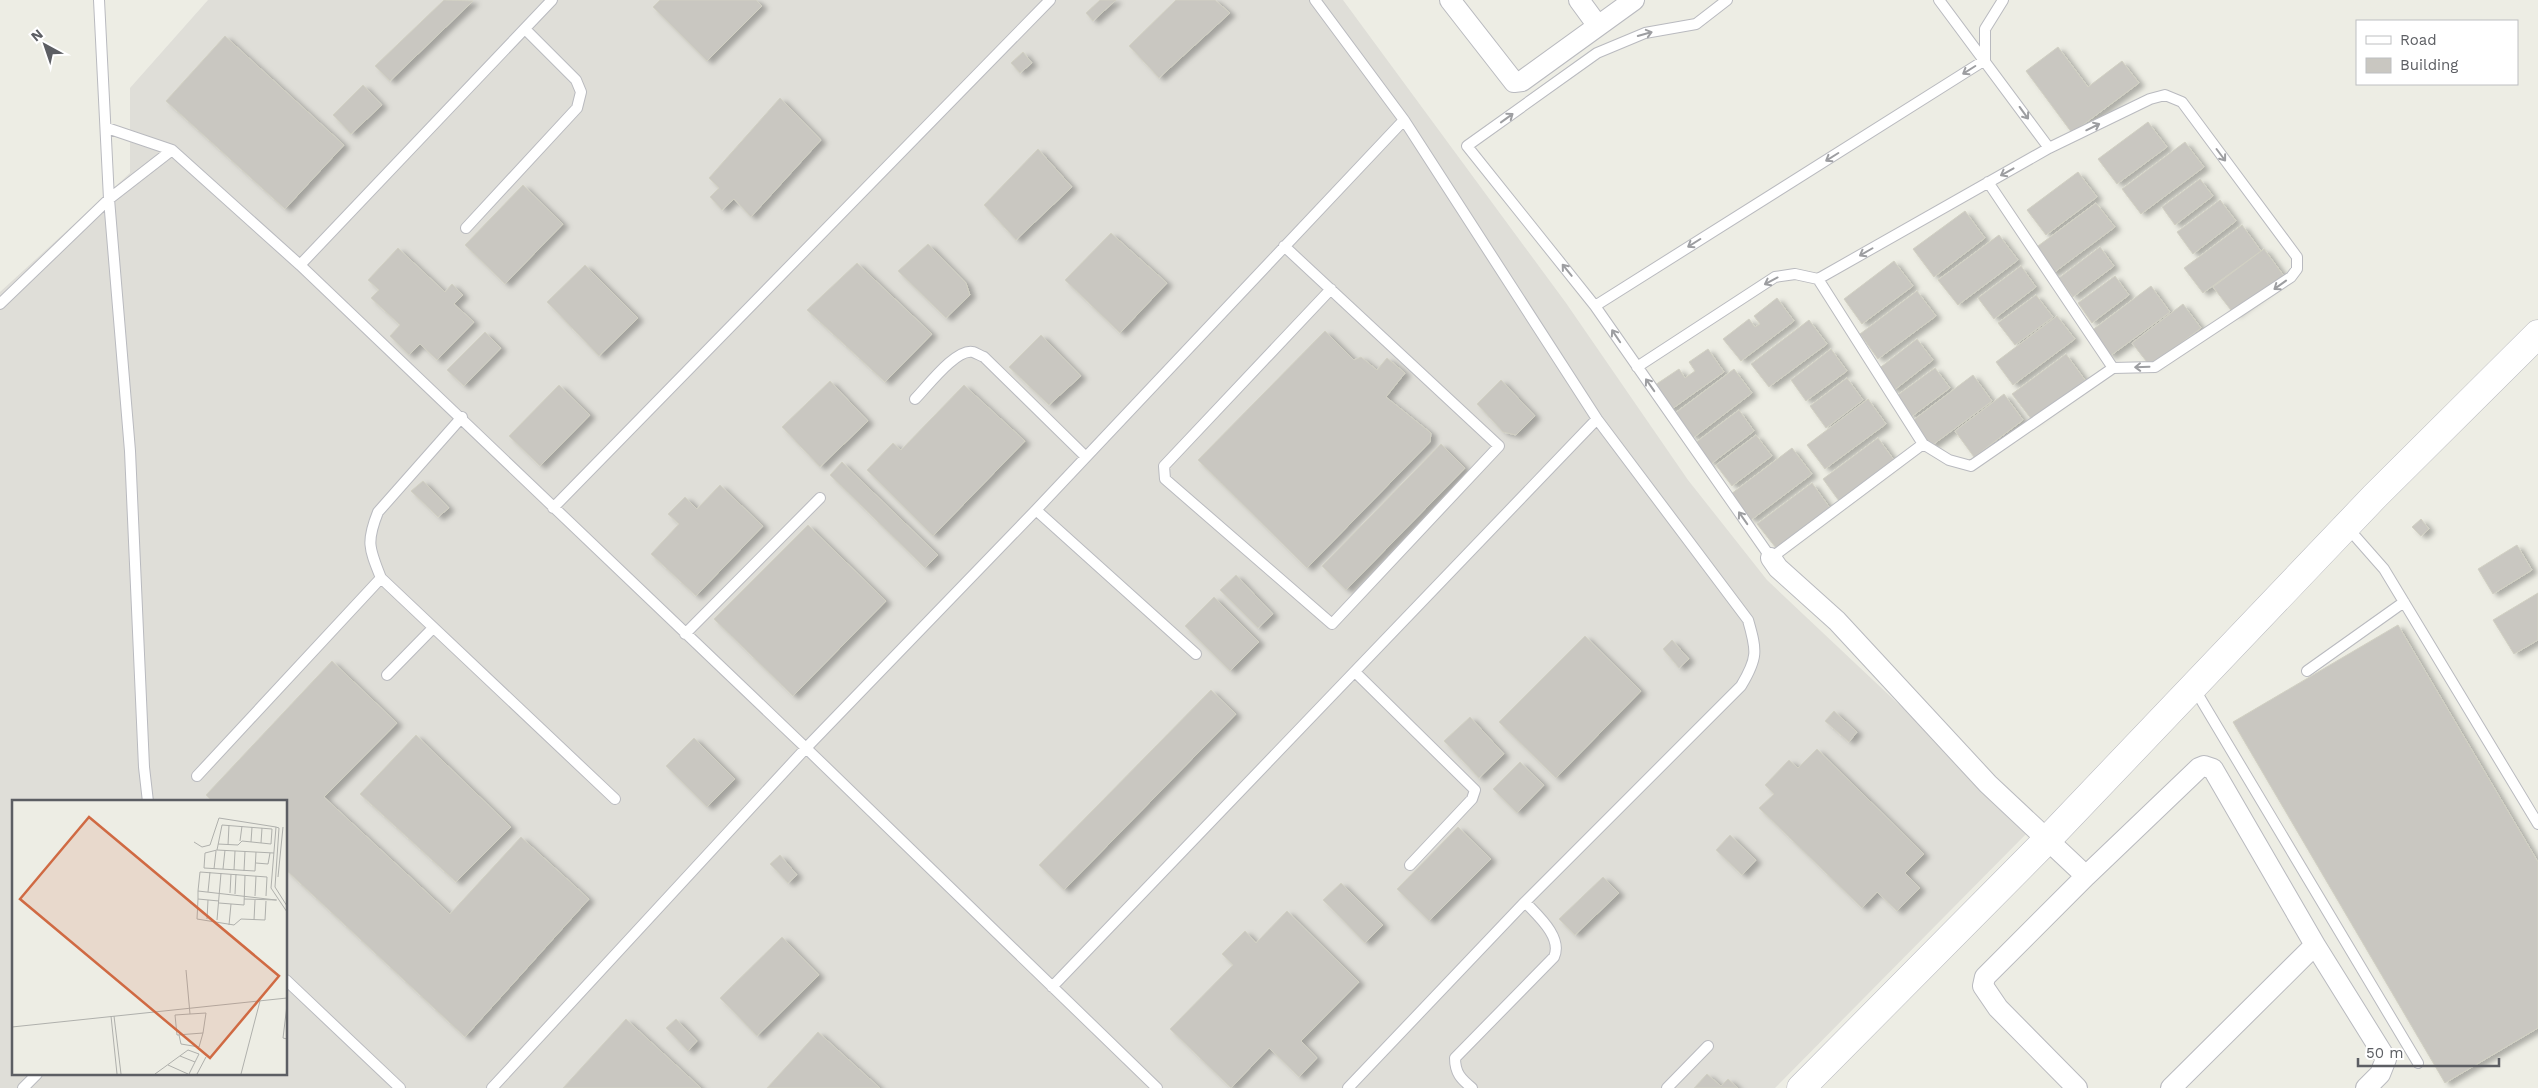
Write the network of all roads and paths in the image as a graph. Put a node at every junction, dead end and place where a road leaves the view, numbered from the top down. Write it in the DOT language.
graph roads {
  1 [pos="99,0"];
  2 [pos="552,0"];
  3 [pos="1050,0"];
  4 [pos="1315,0"];
  5 [pos="1450,0"];
  6 [pos="1580,0"];
  7 [pos="1634,0"];
  8 [pos="1728,0"];
  9 [pos="1939,0"];
  10 [pos="2003,0"];
  11 [pos="1598,26"];
  12 [pos="525,29"];
  13 [pos="1985,60"];
  14 [pos="1404,120"];
  15 [pos="107,128"];
  16 [pos="2049,148"];
  17 [pos="172,150"];
  18 [pos="1988,182"];
  19 [pos="109,200"];
  20 [pos="466,228"];
  21 [pos="1284,246"];
  22 [pos="300,264"];
  23 [pos="1818,279"];
  24 [pos="1331,289"];
  25 [pos="0,304"];
  26 [pos="1595,306"];
  27 [pos="2538,334"];
  28 [pos="1637,366"];
  29 [pos="2114,368"];
  30 [pos="915,399"];
  31 [pos="462,417"];
  32 [pos="1597,419"];
  33 [pos="1923,444"];
  34 [pos="1086,457"];
  35 [pos="820,498"];
  36 [pos="553,508"];
  37 [pos="1036,510"];
  38 [pos="2346,527"];
  39 [pos="1771,558"];
  40 [pos="381,578"];
  41 [pos="2404,602"];
  42 [pos="433,628"];
  43 [pos="685,634"];
  44 [pos="1196,654"];
  45 [pos="2307,671"];
  46 [pos="1356,672"];
  47 [pos="387,675"];
  48 [pos="2193,686"];
  49 [pos="806,748"];
  50 [pos="197,776"];
  51 [pos="615,799"];
  52 [pos="148,800"];
  53 [pos="2538,824"];
  54 [pos="2048,839"];
  55 [pos="1410,865"];
  56 [pos="2086,876"];
  57 [pos="1525,902"];
  58 [pos="2315,945"];
  59 [pos="288,982"];
  60 [pos="1052,987"];
  61 [pos="1708,1046"];
  62 [pos="2418,1063"];
  63 [pos="35,1076"];
  64 [pos="23,1088"];
  65 [pos="400,1088"];
  66 [pos="492,1088"];
  67 [pos="1157,1088"];
  68 [pos="1348,1088"];
  69 [pos="1472,1088"];
  70 [pos="1667,1088"];
  71 [pos="1801,1088"];
  72 [pos="2077,1088"];
  73 [pos="2172,1088"];
  74 [pos="2366,1088"];
  1 -- 15 [label="lane"];
  2 -- 12 [label="lane"];
  3 -- 36 [label="lane"];
  4 -- 14 [label="lane"];
  5 -- 11 [label="street"];
  6 -- 11 [label="street"];
  7 -- 11 [label="street"];
  26 -- 8 [label="lane, one-way"];
  9 -- 13 [label="lane"];
  10 -- 13 [label="lane"];
  12 -- 20 [label="lane"];
  12 -- 22 [label="lane"];
  13 -- 16 [label="lane, one-way"];
  13 -- 26 [label="lane, one-way"];
  14 -- 21 [label="lane"];
  14 -- 32 [label="lane"];
  15 -- 17 [label="lane"];
  15 -- 19 [label="lane"];
  16 -- 18 [label="lane, one-way"];
  16 -- 29 [label="lane, one-way"];
  17 -- 19 [label="lane"];
  17 -- 22 [label="lane"];
  18 -- 23 [label="lane, one-way"];
  18 -- 29 [label="lane"];
  19 -- 25 [label="lane"];
  19 -- 52 [label="lane"];
  21 -- 24 [label="lane"];
  21 -- 34 [label="lane"];
  22 -- 31 [label="lane"];
  23 -- 28 [label="lane, one-way"];
  23 -- 33 [label="lane"];
  24 -- 24 [label="lane"];
  28 -- 26 [label="lane, one-way"];
  27 -- 38 [label="main road"];
  39 -- 28 [label="lane, one-way"];
  29 -- 33 [label="lane"];
  30 -- 34 [label="lane"];
  31 -- 36 [label="lane"];
  31 -- 40 [label="lane"];
  32 -- 46 [label="lane"];
  32 -- 57 [label="lane"];
  33 -- 39 [label="lane"];
  34 -- 37 [label="lane"];
  35 -- 43 [label="lane"];
  36 -- 43 [label="lane"];
  37 -- 44 [label="lane"];
  37 -- 49 [label="lane"];
  38 -- 41 [label="lane"];
  38 -- 48 [label="main road"];
  39 -- 54 [label="street"];
  40 -- 42 [label="lane"];
  40 -- 50 [label="lane"];
  41 -- 45 [label="lane"];
  41 -- 53 [label="lane"];
  42 -- 47 [label="lane"];
  42 -- 51 [label="lane"];
  43 -- 49 [label="lane"];
  46 -- 55 [label="lane"];
  46 -- 60 [label="lane"];
  48 -- 54 [label="main road"];
  48 -- 62 [label="lane"];
  49 -- 60 [label="lane"];
  49 -- 66 [label="lane"];
  54 -- 56 [label="street"];
  54 -- 71 [label="main road"];
  56 -- 58 [label="street"];
  56 -- 72 [label="street"];
  57 -- 68 [label="lane"];
  57 -- 69 [label="lane"];
  58 -- 73 [label="street"];
  58 -- 74 [label="street"];
  59 -- 65 [label="lane"];
  60 -- 67 [label="lane"];
  61 -- 70 [label="lane"];
  63 -- 64 [label="lane"];
}
